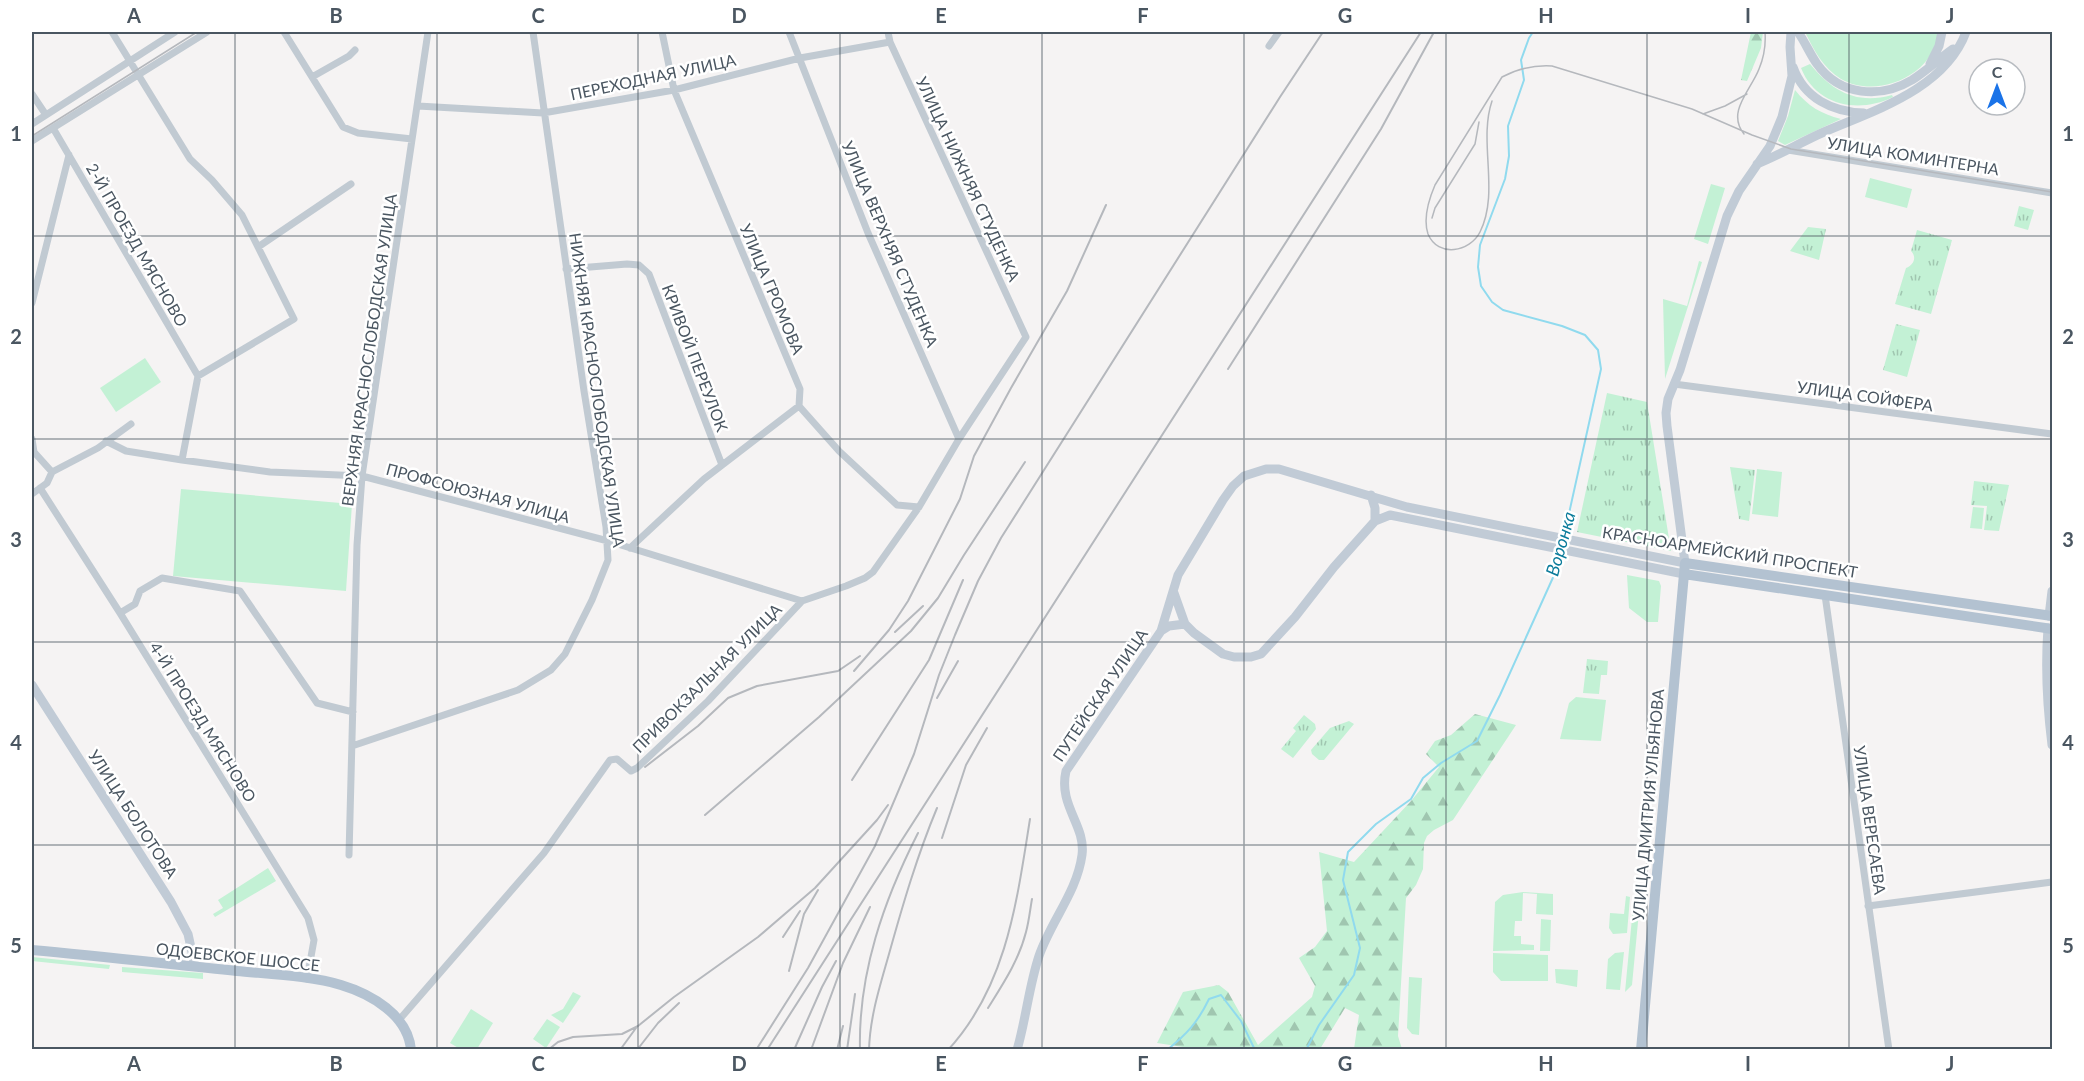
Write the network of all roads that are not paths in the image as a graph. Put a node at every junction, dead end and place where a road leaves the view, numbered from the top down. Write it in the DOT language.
graph roads {
  1 [pos="111,32"];
  2 [pos="175,32"];
  3 [pos="207,32"];
  4 [pos="284,32"];
  5 [pos="428,32"];
  6 [pos="532,32"];
  7 [pos="662,32"];
  8 [pos="789,32"];
  9 [pos="888,32"];
  10 [pos="1279,32"];
  11 [pos="1798,32"];
  12 [pos="1942,32"];
  13 [pos="1966,32"];
  14 [pos="1789,34"];
  15 [pos="890,42"];
  16 [pos="1960,45"];
  17 [pos="1269,46"];
  18 [pos="355,50"];
  19 [pos="800,58"];
  20 [pos="131,60"];
  21 [pos="1791,63"];
  22 [pos="1929,66"];
  23 [pos="139,74"];
  24 [pos="312,77"];
  25 [pos="674,90"];
  26 [pos="32,94"];
  27 [pos="418,106"];
  28 [pos="543,113"];
  29 [pos="1866,113"];
  30 [pos="46,115"];
  31 [pos="32,124"];
  32 [pos="53,128"];
  33 [pos="412,139"];
  34 [pos="32,141"];
  35 [pos="1770,144"];
  36 [pos="1788,150"];
  37 [pos="69,155"];
  38 [pos="1758,164"];
  39 [pos="351,184"];
  40 [pos="2052,194"];
  41 [pos="258,247"];
  42 [pos="566,269"];
  43 [pos="32,303"];
  44 [pos="1026,337"];
  45 [pos="198,376"];
  46 [pos="1674,384"];
  47 [pos="799,406"];
  48 [pos="131,424"];
  49 [pos="2052,434"];
  50 [pos="32,439"];
  51 [pos="959,439"];
  52 [pos="106,441"];
  53 [pos="33,452"];
  54 [pos="182,460"];
  55 [pos="722,465"];
  56 [pos="52,472"];
  57 [pos="362,476"];
  58 [pos="40,488"];
  59 [pos="32,494"];
  60 [pos="1371,495"];
  61 [pos="920,507"];
  62 [pos="1375,521"];
  63 [pos="1525,530"];
  64 [pos="1518,540"];
  65 [pos="608,541"];
  66 [pos="630,548"];
  67 [pos="1685,568"];
  68 [pos="2052,591"];
  69 [pos="1174,593"];
  70 [pos="1825,595"];
  71 [pos="802,601"];
  72 [pos="120,613"];
  73 [pos="2051,616"];
  74 [pos="1185,624"];
  75 [pos="2050,628"];
  76 [pos="1161,631"];
  77 [pos="32,685"];
  78 [pos="353,712"];
  79 [pos="2052,745"];
  80 [pos="352,746"];
  81 [pos="349,855"];
  82 [pos="2052,882"];
  83 [pos="1868,906"];
  84 [pos="32,950"];
  85 [pos="195,966"];
  86 [pos="307,979"];
  87 [pos="399,1020"];
  88 [pos="411,1050"];
  89 [pos="1017,1050"];
  90 [pos="1641,1050"];
  91 [pos="1889,1050"];
  1 -- 20 [label="street"];
  2 -- 20 [label="street"];
  3 -- 23 [label="street"];
  4 -- 24 [label="street"];
  5 -- 27 [label="street, ВЕРХНЯЯ КРАСНОСЛОБОДСКАЯ УЛИЦА"];
  6 -- 28 [label="street, НИЖНЯЯ КРАСНОСЛОБОДСКАЯ УЛИЦА"];
  7 -- 25 [label="street, УЛИЦА ГРОМОВА"];
  8 -- 19 [label="street, УЛИЦА ВЕРХНЯЯ CТУДЕНКА"];
  9 -- 15 [label="street, УЛИЦА НИЖНЯЯ CТУДЕНКA"];
  10 -- 17 [label="street"];
  11 -- 22 [label="street"];
  12 -- 22 [label="street"];
  13 -- 16 [label="street"];
  14 -- 21 [label="street"];
  15 -- 19 [label="street, ПЕРЕХОДНАЯ УЛИЦА"];
  15 -- 44 [label="street, УЛИЦА НИЖНЯЯ CТУДЕНКA"];
  16 -- 22 [label="street"];
  16 -- 29 [label="street"];
  18 -- 24 [label="street"];
  19 -- 25 [label="street, ПЕРЕХОДНАЯ УЛИЦА"];
  19 -- 51 [label="street, УЛИЦА ВЕРХНЯЯ CТУДЕНКА"];
  20 -- 23 [label="street"];
  20 -- 30 [label="street"];
  21 -- 29 [label="street"];
  21 -- 35 [label="street"];
  23 -- 32 [label="street"];
  23 -- 41 [label="street"];
  24 -- 33 [label="street"];
  25 -- 28 [label="street, ПЕРЕХОДНАЯ УЛИЦА"];
  25 -- 47 [label="street, УЛИЦА ГРОМОВА"];
  26 -- 30 [label="street"];
  27 -- 28 [label="street, ПЕРЕХОДНАЯ УЛИЦА"];
  27 -- 33 [label="street, ВЕРХНЯЯ КРАСНОСЛОБОДСКАЯ УЛИЦА"];
  28 -- 42 [label="street, НИЖНЯЯ КРАСНОСЛОБОДСКАЯ УЛИЦА"];
  29 -- 36 [label="street"];
  30 -- 31 [label="street"];
  32 -- 34 [label="street"];
  32 -- 37 [label="street, 2-Й ПРОЕЗД МЯСНОВО"];
  33 -- 57 [label="street, ВЕРХНЯЯ КРАСНОСЛОБОДСКАЯ УЛИЦА"];
  35 -- 36 [label="street, УЛИЦА КОМИНТЕРНА"];
  35 -- 38 [label="street"];
  36 -- 38 [label="street"];
  36 -- 40 [label="street, УЛИЦА КОМИНТЕРНА"];
  37 -- 43 [label="street"];
  37 -- 45 [label="street, 2-Й ПРОЕЗД МЯСНОВО"];
  38 -- 46 [label="street"];
  39 -- 41 [label="street"];
  41 -- 45 [label="street"];
  42 -- 55 [label="street, КРИВОЙ ПЕРЕУЛОК"];
  42 -- 65 [label="street, НИЖНЯЯ КРАСНОСЛОБОДСКАЯ УЛИЦА"];
  44 -- 51 [label="street, ПРИВОКЗАЛЬНАЯ УЛИЦА"];
  45 -- 54 [label="street"];
  46 -- 49 [label="street, УЛИЦА СОЙФЕРА"];
  46 -- 67 [label="street"];
  47 -- 55 [label="street"];
  47 -- 61 [label="street"];
  48 -- 52 [label="street"];
  50 -- 53 [label="street"];
  51 -- 61 [label="street, ПРИВОКЗАЛЬНАЯ УЛИЦА"];
  52 -- 54 [label="street, ПРОФСОЮЗНАЯ УЛИЦА"];
  52 -- 56 [label="street"];
  53 -- 56 [label="street"];
  54 -- 57 [label="street, ПРОФСОЮЗНАЯ УЛИЦА"];
  55 -- 66 [label="street"];
  56 -- 58 [label="street"];
  57 -- 65 [label="street, ПРОФСОЮЗНАЯ УЛИЦА"];
  57 -- 78 [label="street, ВЕРХНЯЯ КРАСНОСЛОБОДСКАЯ УЛИЦА"];
  58 -- 59 [label="street"];
  58 -- 72 [label="street, 4-Й ПРОЕЗД МЯСНОВО"];
  60 -- 62 [label="street"];
  60 -- 63 [label="street, КРАСНОАРМЕЙСКИЙ ПРОСПЕКТ"];
  60 -- 69 [label="street, КРАСНОАРМЕЙСКИЙ ПРОСПЕКТ"];
  61 -- 71 [label="street, ПРИВОКЗАЛЬНАЯ УЛИЦА"];
  62 -- 64 [label="street, КРАСНОАРМЕЙСКИЙ ПРОСПЕКТ"];
  62 -- 74 [label="street"];
  63 -- 64 [label="street"];
  63 -- 67 [label="street, КРАСНОАРМЕЙСКИЙ ПРОСПЕКТ"];
  64 -- 67 [label="street, КРАСНОАРМЕЙСКИЙ ПРОСПЕКТ"];
  65 -- 66 [label="street, ПРОФСОЮЗНАЯ УЛИЦА"];
  65 -- 80 [label="street, НИЖНЯЯ КРАСНОСЛОБОДСКАЯ УЛИЦА"];
  66 -- 71 [label="street, ПРОФСОЮЗНАЯ УЛИЦА"];
  67 -- 70 [label="main road, КРАСНОАРМЕЙСКИЙ ПРОСПЕКТ"];
  67 -- 73 [label="main road, КРАСНОАРМЕЙСКИЙ ПРОСПЕКТ"];
  67 -- 90 [label="main road, УЛИЦА ДМИТРИЯ УЛЬЯНОВА"];
  68 -- 73 [label="street"];
  69 -- 74 [label="street"];
  69 -- 76 [label="street, ПУТЕЙСКАЯ УЛИЦА"];
  70 -- 75 [label="main road, КРАСНОАРМЕЙСКИЙ ПРОСПЕКТ"];
  70 -- 83 [label="street, УЛИЦА ВЕРЕСАЕВА"];
  71 -- 87 [label="street, ПРИВОКЗАЛЬНАЯ УЛИЦА"];
  72 -- 78 [label="street"];
  72 -- 86 [label="street, 4-Й ПРОЕЗД МЯСНОВО"];
  73 -- 75 [label="main road"];
  74 -- 76 [label="street"];
  75 -- 79 [label="street"];
  76 -- 89 [label="street, ПУТЕЙСКАЯ УЛИЦА"];
  77 -- 85 [label="street, УЛИЦА БОЛОТОВА"];
  78 -- 80 [label="street, ВЕРХНЯЯ КРАСНОСЛОБОДСКАЯ УЛИЦА"];
  80 -- 81 [label="street, ВЕРХНЯЯ КРАСНОСЛОБОДСКАЯ УЛИЦА"];
  82 -- 83 [label="street"];
  83 -- 91 [label="street, УЛИЦА ВЕРЕСАЕВА"];
  84 -- 85 [label="main road, ОДОЕВСКОЕ ШОССЕ"];
  85 -- 86 [label="main road, ОДОЕВСКОЕ ШОССЕ"];
  86 -- 87 [label="main road, ОДОЕВСКОЕ ШОССЕ"];
  87 -- 88 [label="main road, ОДОЕВСКОЕ ШОССЕ"];
}
